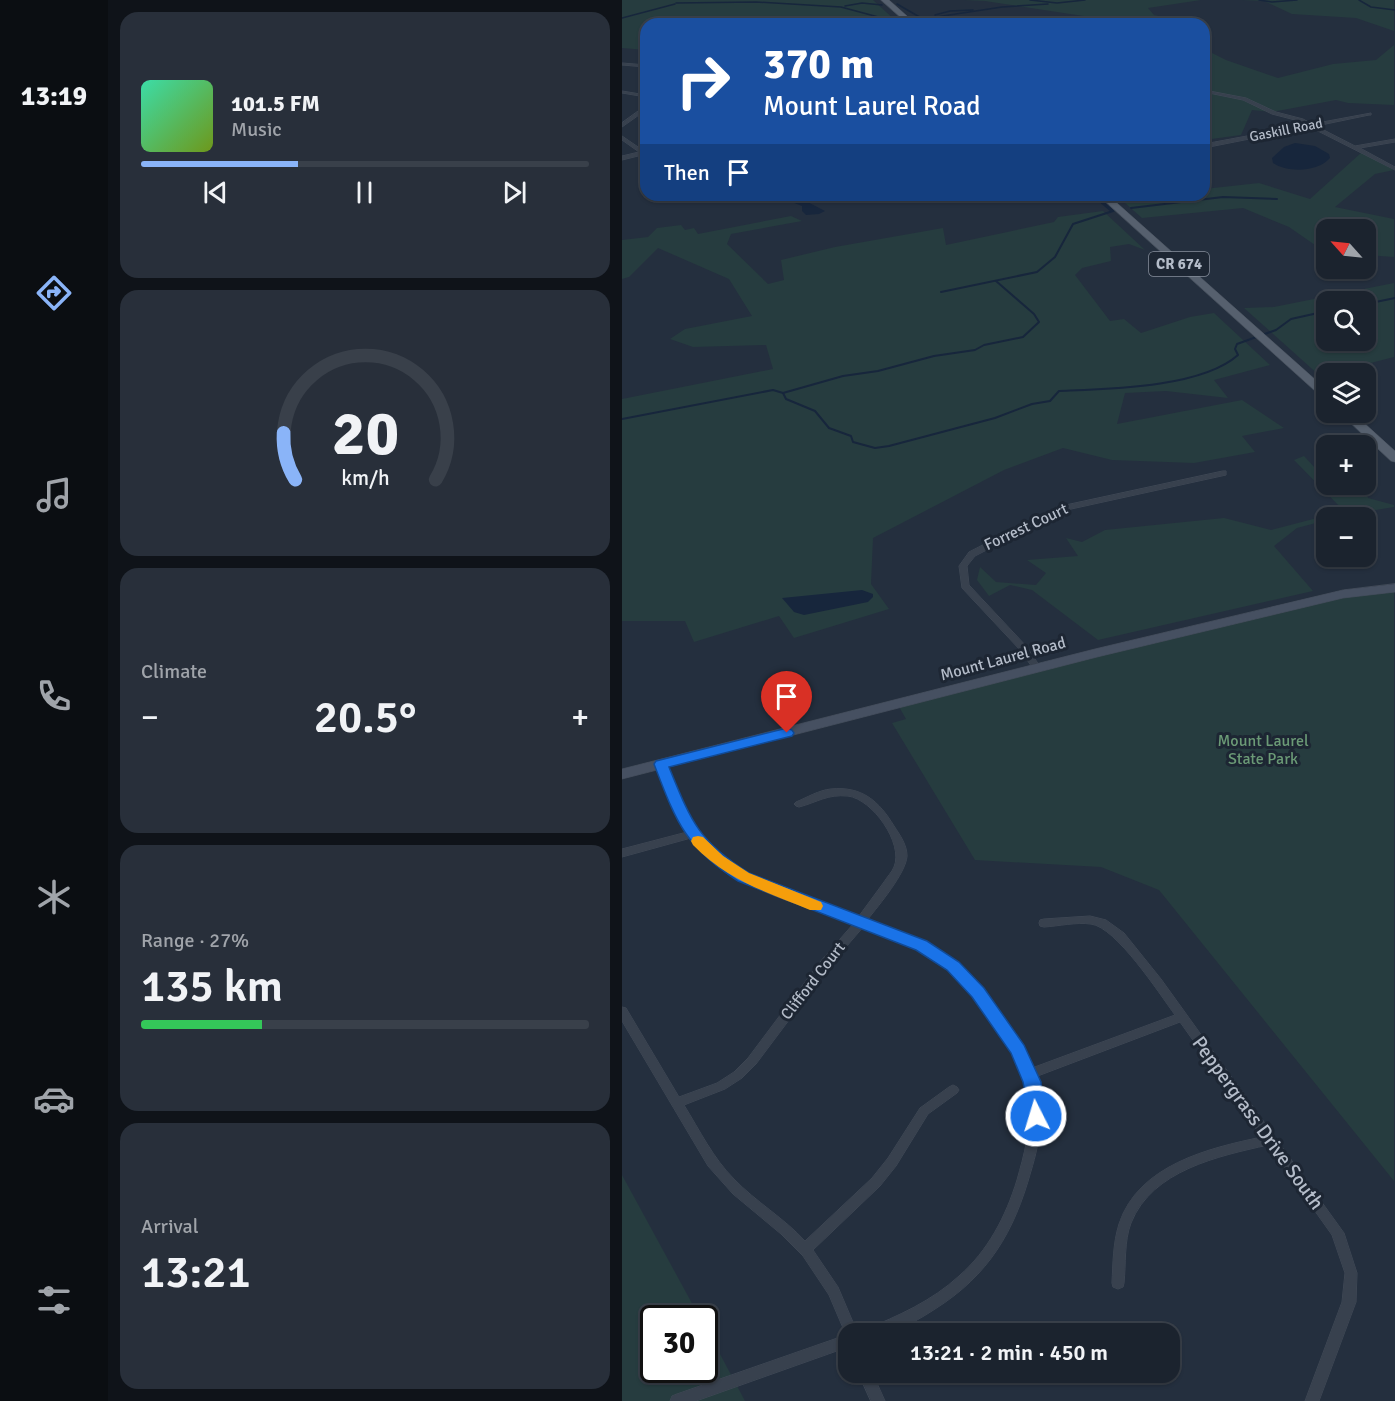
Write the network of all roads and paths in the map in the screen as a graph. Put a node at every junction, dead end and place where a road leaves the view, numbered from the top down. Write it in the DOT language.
graph roads {
  1 [pos="885,0"];
  2 [pos="905,18"];
  3 [pos="622,64"];
  4 [pos="640,66"];
  5 [pos="622,92"];
  6 [pos="1210,92"];
  7 [pos="640,95"];
  8 [pos="640,112"];
  9 [pos="1369,114"];
  10 [pos="622,125"];
  11 [pos="1311,125"];
  12 [pos="622,138"];
  13 [pos="1394,140"];
  14 [pos="1210,145"];
  15 [pos="1354,148"];
  16 [pos="640,150"];
  17 [pos="640,154"];
  18 [pos="622,158"];
  19 [pos="1394,169"];
  20 [pos="1110,201"];
  21 [pos="1316,386"];
  22 [pos="1357,423"];
  23 [pos="1394,458"];
  24 [pos="1223,473"];
  25 [pos="1394,588"];
  26 [pos="1037,668"];
  27 [pos="661,764"];
  28 [pos="622,774"];
  29 [pos="799,804"];
  30 [pos="692,834"];
  31 [pos="622,853"];
  32 [pos="861,922"];
  33 [pos="1044,923"];
  34 [pos="622,1011"];
  35 [pos="1181,1017"];
  36 [pos="1030,1074"];
  37 [pos="953,1090"];
  38 [pos="678,1102"];
  39 [pos="1270,1140"];
  40 [pos="805,1250"];
  41 [pos="1118,1284"];
  42 [pos="847,1323"];
  43 [pos="894,1323"];
  44 [pos="838,1345"];
  45 [pos="870,1383"];
  46 [pos="677,1401"];
  47 [pos="878,1401"];
  48 [pos="1312,1401"];
  1 -- 2 [label="main road"];
  3 -- 4 [label="street"];
  5 -- 7 [label="street"];
  6 -- 11 [label="street"];
  8 -- 10 [label="street"];
  9 -- 11 [label="street, Gaskill Road"];
  11 -- 14 [label="street, Gaskill Road"];
  11 -- 15 [label="street"];
  12 -- 16 [label="street"];
  13 -- 15 [label="street"];
  15 -- 19 [label="street"];
  17 -- 18 [label="street"];
  20 -- 21 [label="main road, CR 674"];
  22 -- 23 [label="main road"];
  24 -- 26 [label="street, Forrest Court"];
  25 -- 26 [label="main road, Mount Laurel Road"];
  26 -- 27 [label="main road, Mount Laurel Road"];
  27 -- 28 [label="main road, Mount Laurel Road"];
  27 -- 30 [label="street"];
  29 -- 32 [label="street, Clifford Court"];
  30 -- 31 [label="street"];
  30 -- 32 [label="street"];
  32 -- 36 [label="street"];
  32 -- 38 [label="street, Clifford Court"];
  33 -- 35 [label="street, Peppergrass Drive South"];
  34 -- 38 [label="street"];
  35 -- 36 [label="street"];
  35 -- 39 [label="street, Peppergrass Drive South"];
  36 -- 43 [label="street"];
  37 -- 40 [label="street"];
  38 -- 40 [label="street"];
  39 -- 41 [label="street"];
  39 -- 48 [label="street, Peppergrass Drive South"];
  40 -- 42 [label="street"];
  44 -- 46 [label="street"];
  45 -- 47 [label="street"];
}
